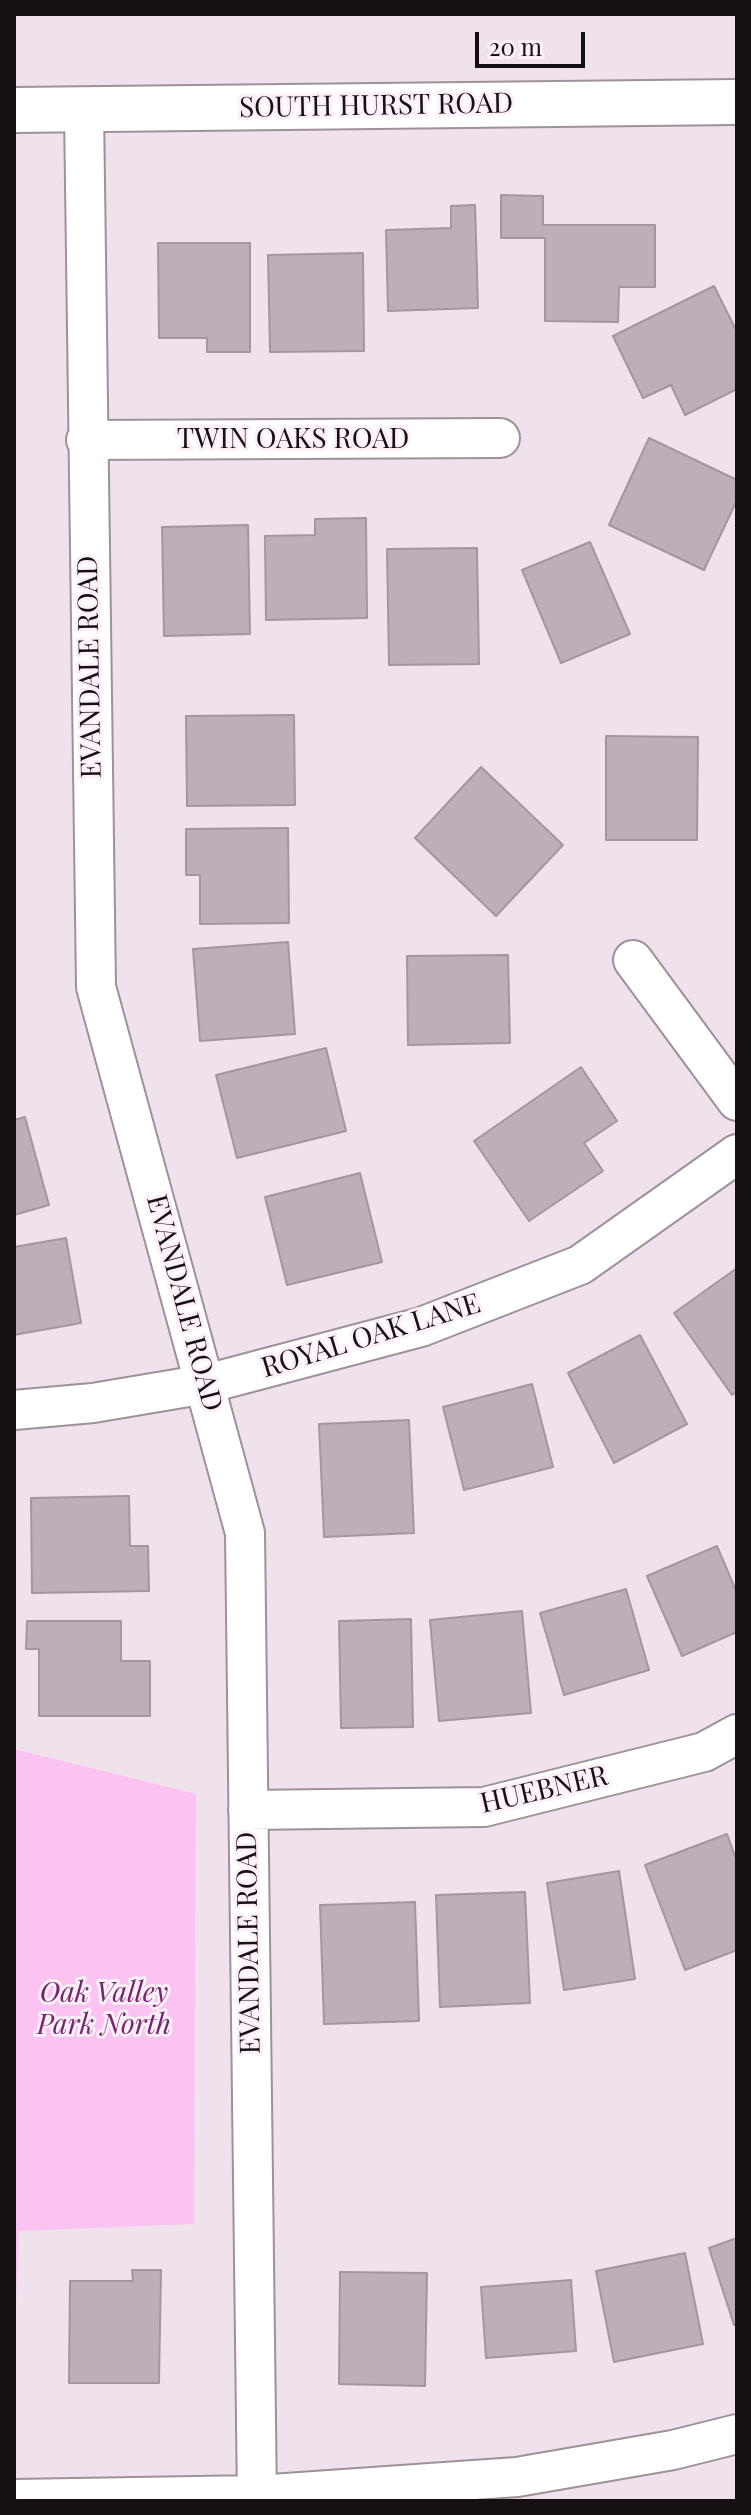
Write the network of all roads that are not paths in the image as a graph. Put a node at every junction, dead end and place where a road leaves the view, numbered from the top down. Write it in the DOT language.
graph roads {
  1 [pos="737,102"];
  2 [pos="14,110"];
  3 [pos="84,110"];
  4 [pos="500,438"];
  5 [pos="86,440"];
  6 [pos="633,960"];
  7 [pos="737,1101"];
  8 [pos="737,1154"];
  9 [pos="206,1384"];
  10 [pos="14,1410"];
  11 [pos="737,1734"];
  12 [pos="248,1810"];
  13 [pos="737,2434"];
  14 [pos="257,2498"];
  15 [pos="14,2499"];
  1 -- 3 [label="street, SOUTH HURST ROAD"];
  2 -- 3 [label="street, SOUTH HURST ROAD"];
  3 -- 5 [label="street, EVANDALE ROAD"];
  4 -- 5 [label="street, TWIN OAKS ROAD"];
  5 -- 9 [label="street, EVANDALE ROAD"];
  6 -- 7 [label="street"];
  8 -- 9 [label="street, ROYAL OAK LANE"];
  9 -- 10 [label="street, ROYAL OAK LANE"];
  9 -- 12 [label="street, EVANDALE ROAD"];
  11 -- 12 [label="street, HUEBNER"];
  12 -- 14 [label="street, EVANDALE ROAD"];
  13 -- 14 [label="street"];
  14 -- 15 [label="street"];
}
